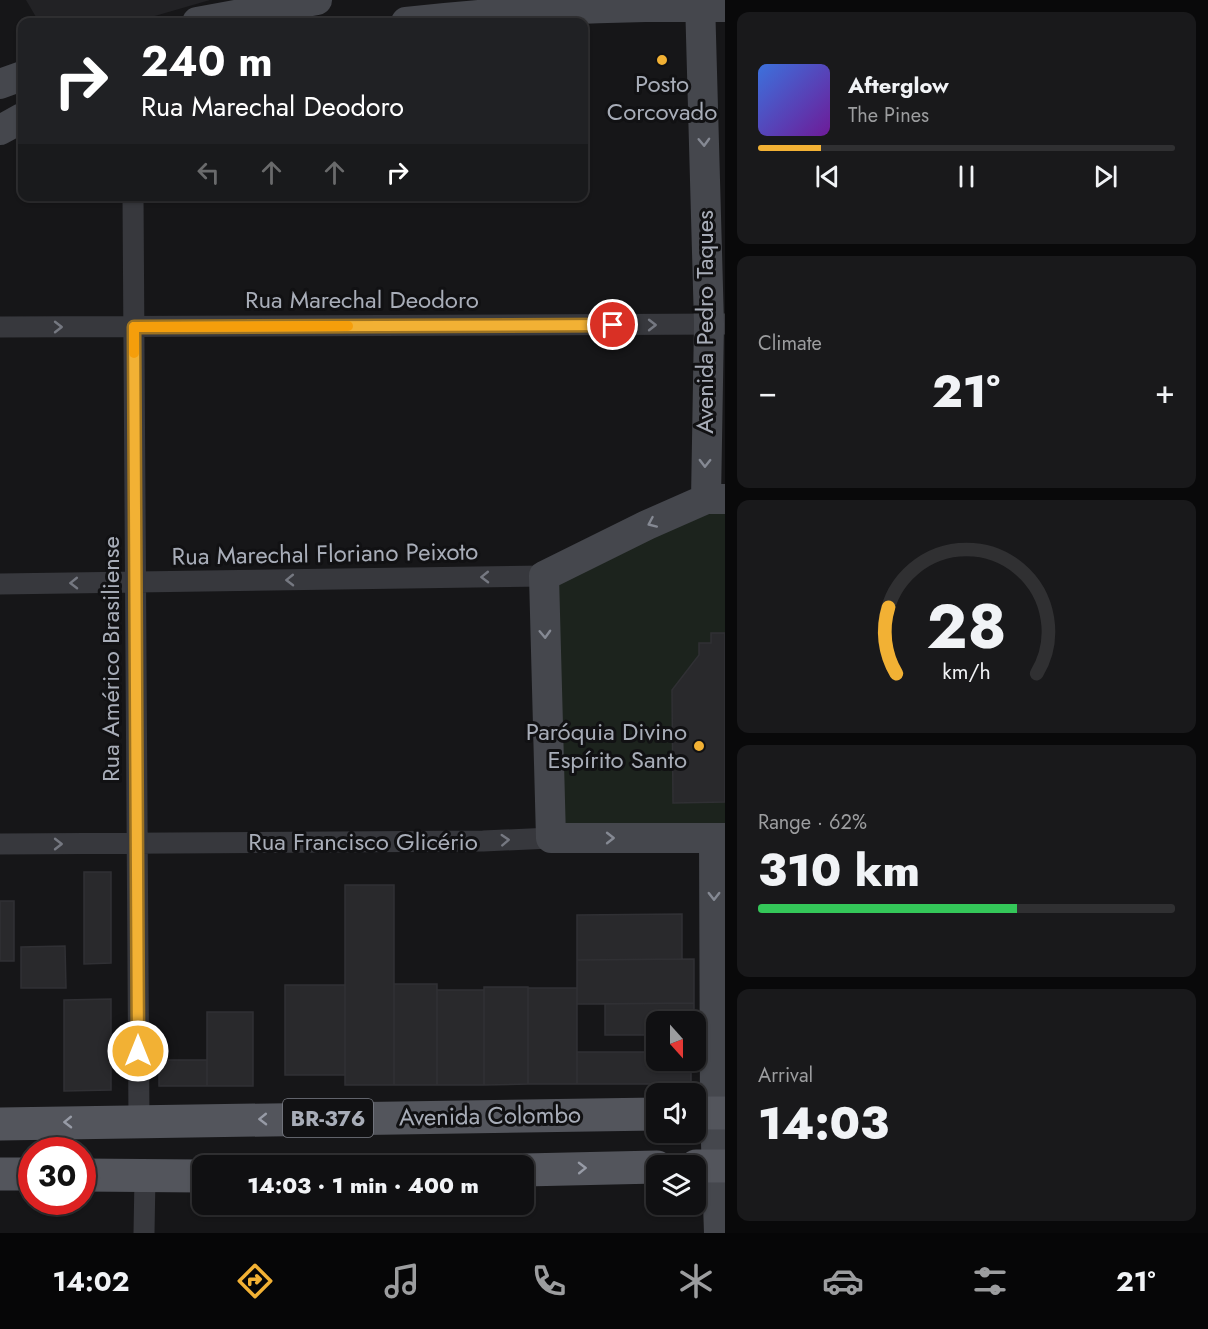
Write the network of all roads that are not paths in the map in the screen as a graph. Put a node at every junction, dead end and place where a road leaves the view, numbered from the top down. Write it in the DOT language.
graph roads {
  1 [pos="317,0"];
  2 [pos="708,5"];
  3 [pos="495,7"];
  4 [pos="219,18"];
  5 [pos="430,18"];
  6 [pos="18,77"];
  7 [pos="0,84"];
  8 [pos="18,120"];
  9 [pos="0,130"];
  10 [pos="133,201"];
  11 [pos="717,324"];
  12 [pos="0,327"];
  13 [pos="134,327"];
  14 [pos="715,499"];
  15 [pos="544,576"];
  16 [pos="136,582"];
  17 [pos="0,584"];
  18 [pos="551,838"];
  19 [pos="719,838"];
  20 [pos="137,843"];
  21 [pos="0,844"];
  22 [pos="712,1113"];
  23 [pos="646,1114"];
  24 [pos="139,1121"];
  25 [pos="0,1124"];
  26 [pos="713,1166"];
  27 [pos="646,1167"];
  28 [pos="534,1170"];
  29 [pos="0,1174"];
  30 [pos="18,1174"];
  31 [pos="96,1175"];
  32 [pos="192,1176"];
  33 [pos="145,1177"];
  34 [pos="144,1233"];
  35 [pos="719,1233"];
  1 -- 4 [label="main road"];
  2 -- 3 [label="main road"];
  2 -- 11 [label="main road, Avenida Pedro Taques, one-way"];
  3 -- 5 [label="main road"];
  6 -- 7 [label="main road"];
  8 -- 9 [label="main road"];
  10 -- 13 [label="street, Rua Américo Brasiliense"];
  13 -- 11 [label="street, Rua Marechal Deodoro, one-way"];
  11 -- 14 [label="main road, Avenida Pedro Taques, one-way"];
  12 -- 13 [label="street, Rua Marechal Deodoro, one-way"];
  13 -- 16 [label="street, Rua Américo Brasiliense"];
  14 -- 15 [label="main road, one-way"];
  15 -- 16 [label="street, Rua Marechal Floriano Peixoto, one-way"];
  15 -- 18 [label="main road, one-way"];
  16 -- 17 [label="street, Rua Marechal Floriano Peixoto, one-way"];
  16 -- 20 [label="street, Rua Américo Brasiliense"];
  18 -- 19 [label="main road, Rua Francisco Glicério, one-way"];
  20 -- 18 [label="street, Rua Francisco Glicério, one-way"];
  19 -- 22 [label="main road, one-way"];
  21 -- 20 [label="street, Rua Francisco Glicério, one-way"];
  20 -- 24 [label="street, Rua Américo Brasiliense"];
  22 -- 26 [label="main road"];
  23 -- 24 [label="main road, Avenida Colombo / BR-376, one-way"];
  24 -- 25 [label="main road, Avenida Colombo / BR-376, one-way"];
  26 -- 35 [label="main road"];
  28 -- 27 [label="main road, one-way"];
  29 -- 30 [label="main road"];
  31 -- 33 [label="main road"];
  32 -- 33 [label="main road"];
  33 -- 34 [label="street"];
}
